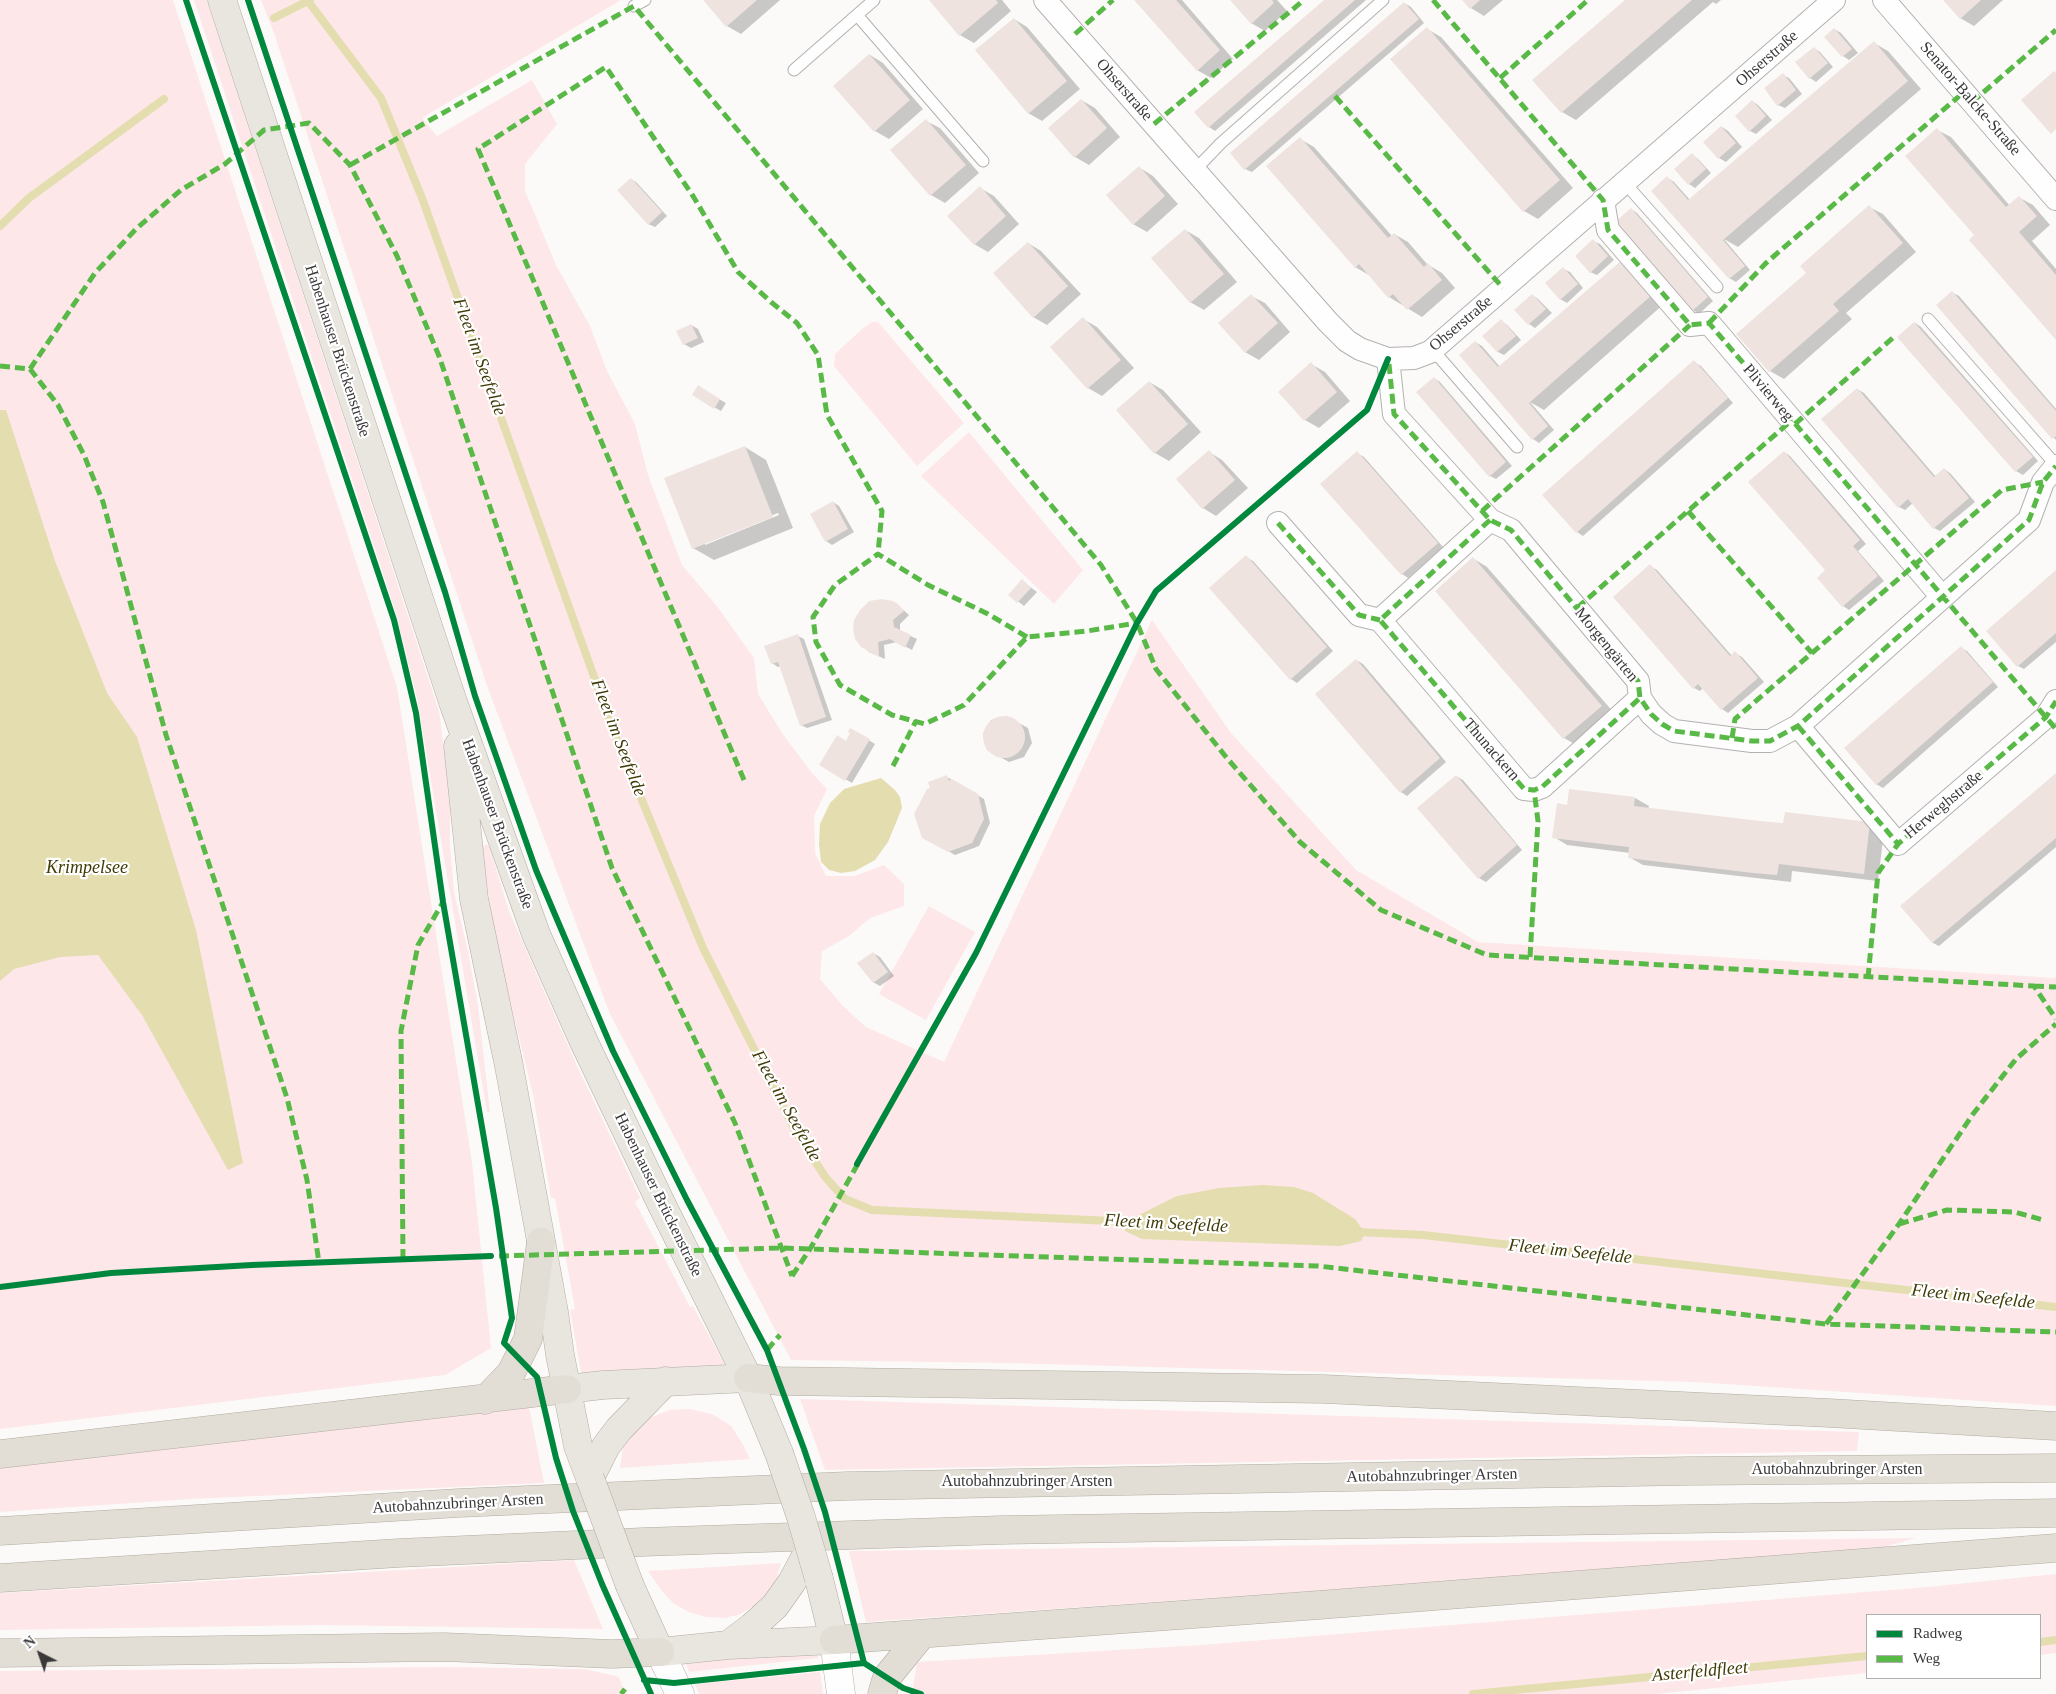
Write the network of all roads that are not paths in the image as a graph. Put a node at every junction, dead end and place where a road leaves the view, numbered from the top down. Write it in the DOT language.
graph roads {
  1 [pos="222,0"];
  2 [pos="874,0"];
  3 [pos="1045,0"];
  4 [pos="1383,0"];
  5 [pos="1834,0"];
  6 [pos="1884,0"];
  7 [pos="857,15"];
  8 [pos="794,70"];
  9 [pos="983,161"];
  10 [pos="1195,170"];
  11 [pos="1624,182"];
  12 [pos="2056,199"];
  13 [pos="1604,200"];
  14 [pos="1717,287"];
  15 [pos="1928,319"];
  16 [pos="1433,350"];
  17 [pos="1388,359"];
  18 [pos="1517,447"];
  19 [pos="2056,466"];
  20 [pos="1490,520"];
  21 [pos="1278,523"];
  22 [pos="1942,597"];
  23 [pos="1380,620"];
  24 [pos="1640,698"];
  25 [pos="2056,700"];
  26 [pos="453,702"];
  27 [pos="1798,726"];
  28 [pos="541,1242"];
  29 [pos="542,1314"];
  30 [pos="748,1378"];
  31 [pos="666,1381"];
  32 [pos="567,1389"];
  33 [pos="485,1400"];
  34 [pos="2056,1426"];
  35 [pos="0,1454"];
  36 [pos="2056,1468"];
  37 [pos="590,1478"];
  38 [pos="2056,1514"];
  39 [pos="0,1531"];
  40 [pos="810,1548"];
  41 [pos="2056,1548"];
  42 [pos="0,1578"];
  43 [pos="922,1634"];
  44 [pos="834,1640"];
  45 [pos="728,1645"];
  46 [pos="660,1652"];
  47 [pos="0,1653"];
  48 [pos="680,1694"];
  49 [pos="841,1694"];
  50 [pos="882,1694"];
  1 -- 26 [label="main road, Habenhauser Brückenstraße"];
  2 -- 7 [label="lane"];
  3 -- 10 [label="street, Ohserstraße"];
  4 -- 10 [label="lane"];
  5 -- 11 [label="street, Ohserstraße"];
  6 -- 12 [label="street, Senator-Balcke-Straße"];
  7 -- 8 [label="lane"];
  7 -- 9 [label="lane"];
  10 -- 17 [label="street, Ohserstraße"];
  11 -- 13 [label="street, Ohserstraße"];
  11 -- 14 [label="lane"];
  13 -- 16 [label="street, Ohserstraße"];
  13 -- 22 [label="street, Plivierweg"];
  15 -- 19 [label="lane"];
  16 -- 17 [label="street, Ohserstraße"];
  16 -- 18 [label="lane"];
  17 -- 20 [label="street, Morgengärten"];
  19 -- 22 [label="street, Morgengärten"];
  20 -- 23 [label="street"];
  20 -- 24 [label="street, Morgengärten"];
  21 -- 23 [label="street"];
  22 -- 27 [label="street, Morgengärten"];
  23 -- 24 [label="street, Thunackern"];
  24 -- 27 [label="street, Morgengärten"];
  25 -- 27 [label="street, Herweghstraße"];
  26 -- 28 [label="main road, Habenhauser Brückenstraße"];
  26 -- 30 [label="main road, Habenhauser Brückenstraße"];
  28 -- 29 [label="highway"];
  29 -- 32 [label="main road"];
  29 -- 33 [label="highway"];
  30 -- 31 [label="main road"];
  30 -- 34 [label="highway"];
  30 -- 40 [label="main road, Habenhauser Brückenstraße, bridge"];
  31 -- 32 [label="main road"];
  31 -- 37 [label="main road"];
  32 -- 33 [label="highway"];
  32 -- 37 [label="main road"];
  33 -- 35 [label="highway"];
  36 -- 39 [label="highway, Autobahnzubringer Arsten"];
  37 -- 46 [label="main road, bridge"];
  38 -- 42 [label="highway"];
  40 -- 44 [label="main road, Habenhauser Brückenstraße, bridge"];
  40 -- 45 [label="main road"];
  41 -- 43 [label="highway"];
  43 -- 44 [label="highway"];
  43 -- 50 [label="highway"];
  44 -- 45 [label="main road"];
  44 -- 49 [label="main road, Habenhauser Brückenstraße"];
  45 -- 46 [label="main road"];
  46 -- 47 [label="highway"];
  46 -- 48 [label="main road"];
}
